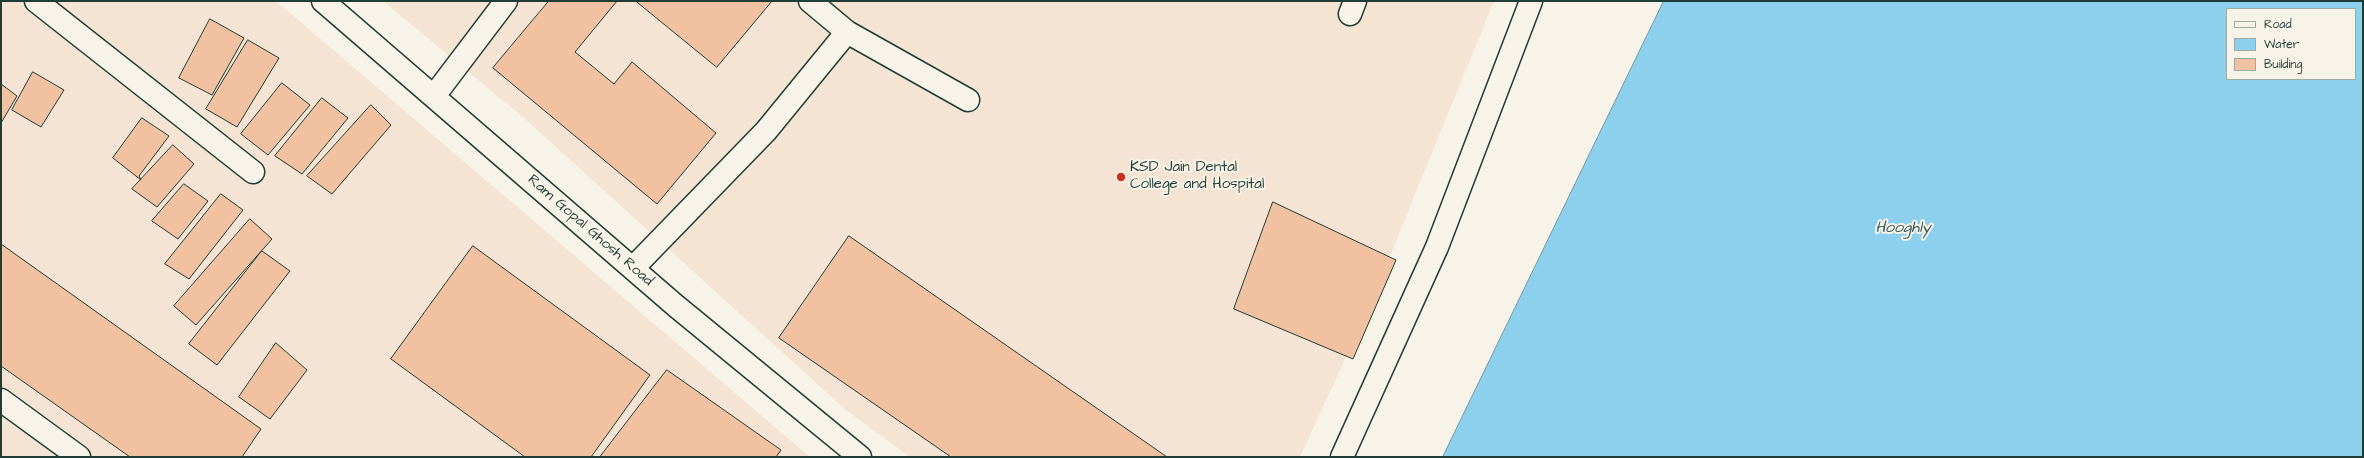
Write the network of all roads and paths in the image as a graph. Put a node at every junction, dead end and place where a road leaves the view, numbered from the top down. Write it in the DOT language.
graph roads {
  1 [pos="36,1"];
  2 [pos="323,1"];
  3 [pos="506,1"];
  4 [pos="810,1"];
  5 [pos="1531,1"];
  6 [pos="847,32"];
  7 [pos="434,96"];
  8 [pos="968,100"];
  9 [pos="253,172"];
  10 [pos="633,268"];
  11 [pos="1,400"];
  12 [pos="79,457"];
  13 [pos="860,457"];
  14 [pos="1342,457"];
  1 -- 9 [label="street"];
  2 -- 7 [label="street, Ram Gopal Ghosh Road"];
  3 -- 7 [label="street"];
  4 -- 6 [label="street"];
  5 -- 14 [label="street"];
  6 -- 8 [label="street"];
  6 -- 10 [label="street"];
  7 -- 10 [label="street, Ram Gopal Ghosh Road"];
  10 -- 13 [label="street, Ram Gopal Ghosh Road"];
  11 -- 12 [label="street"];
}
